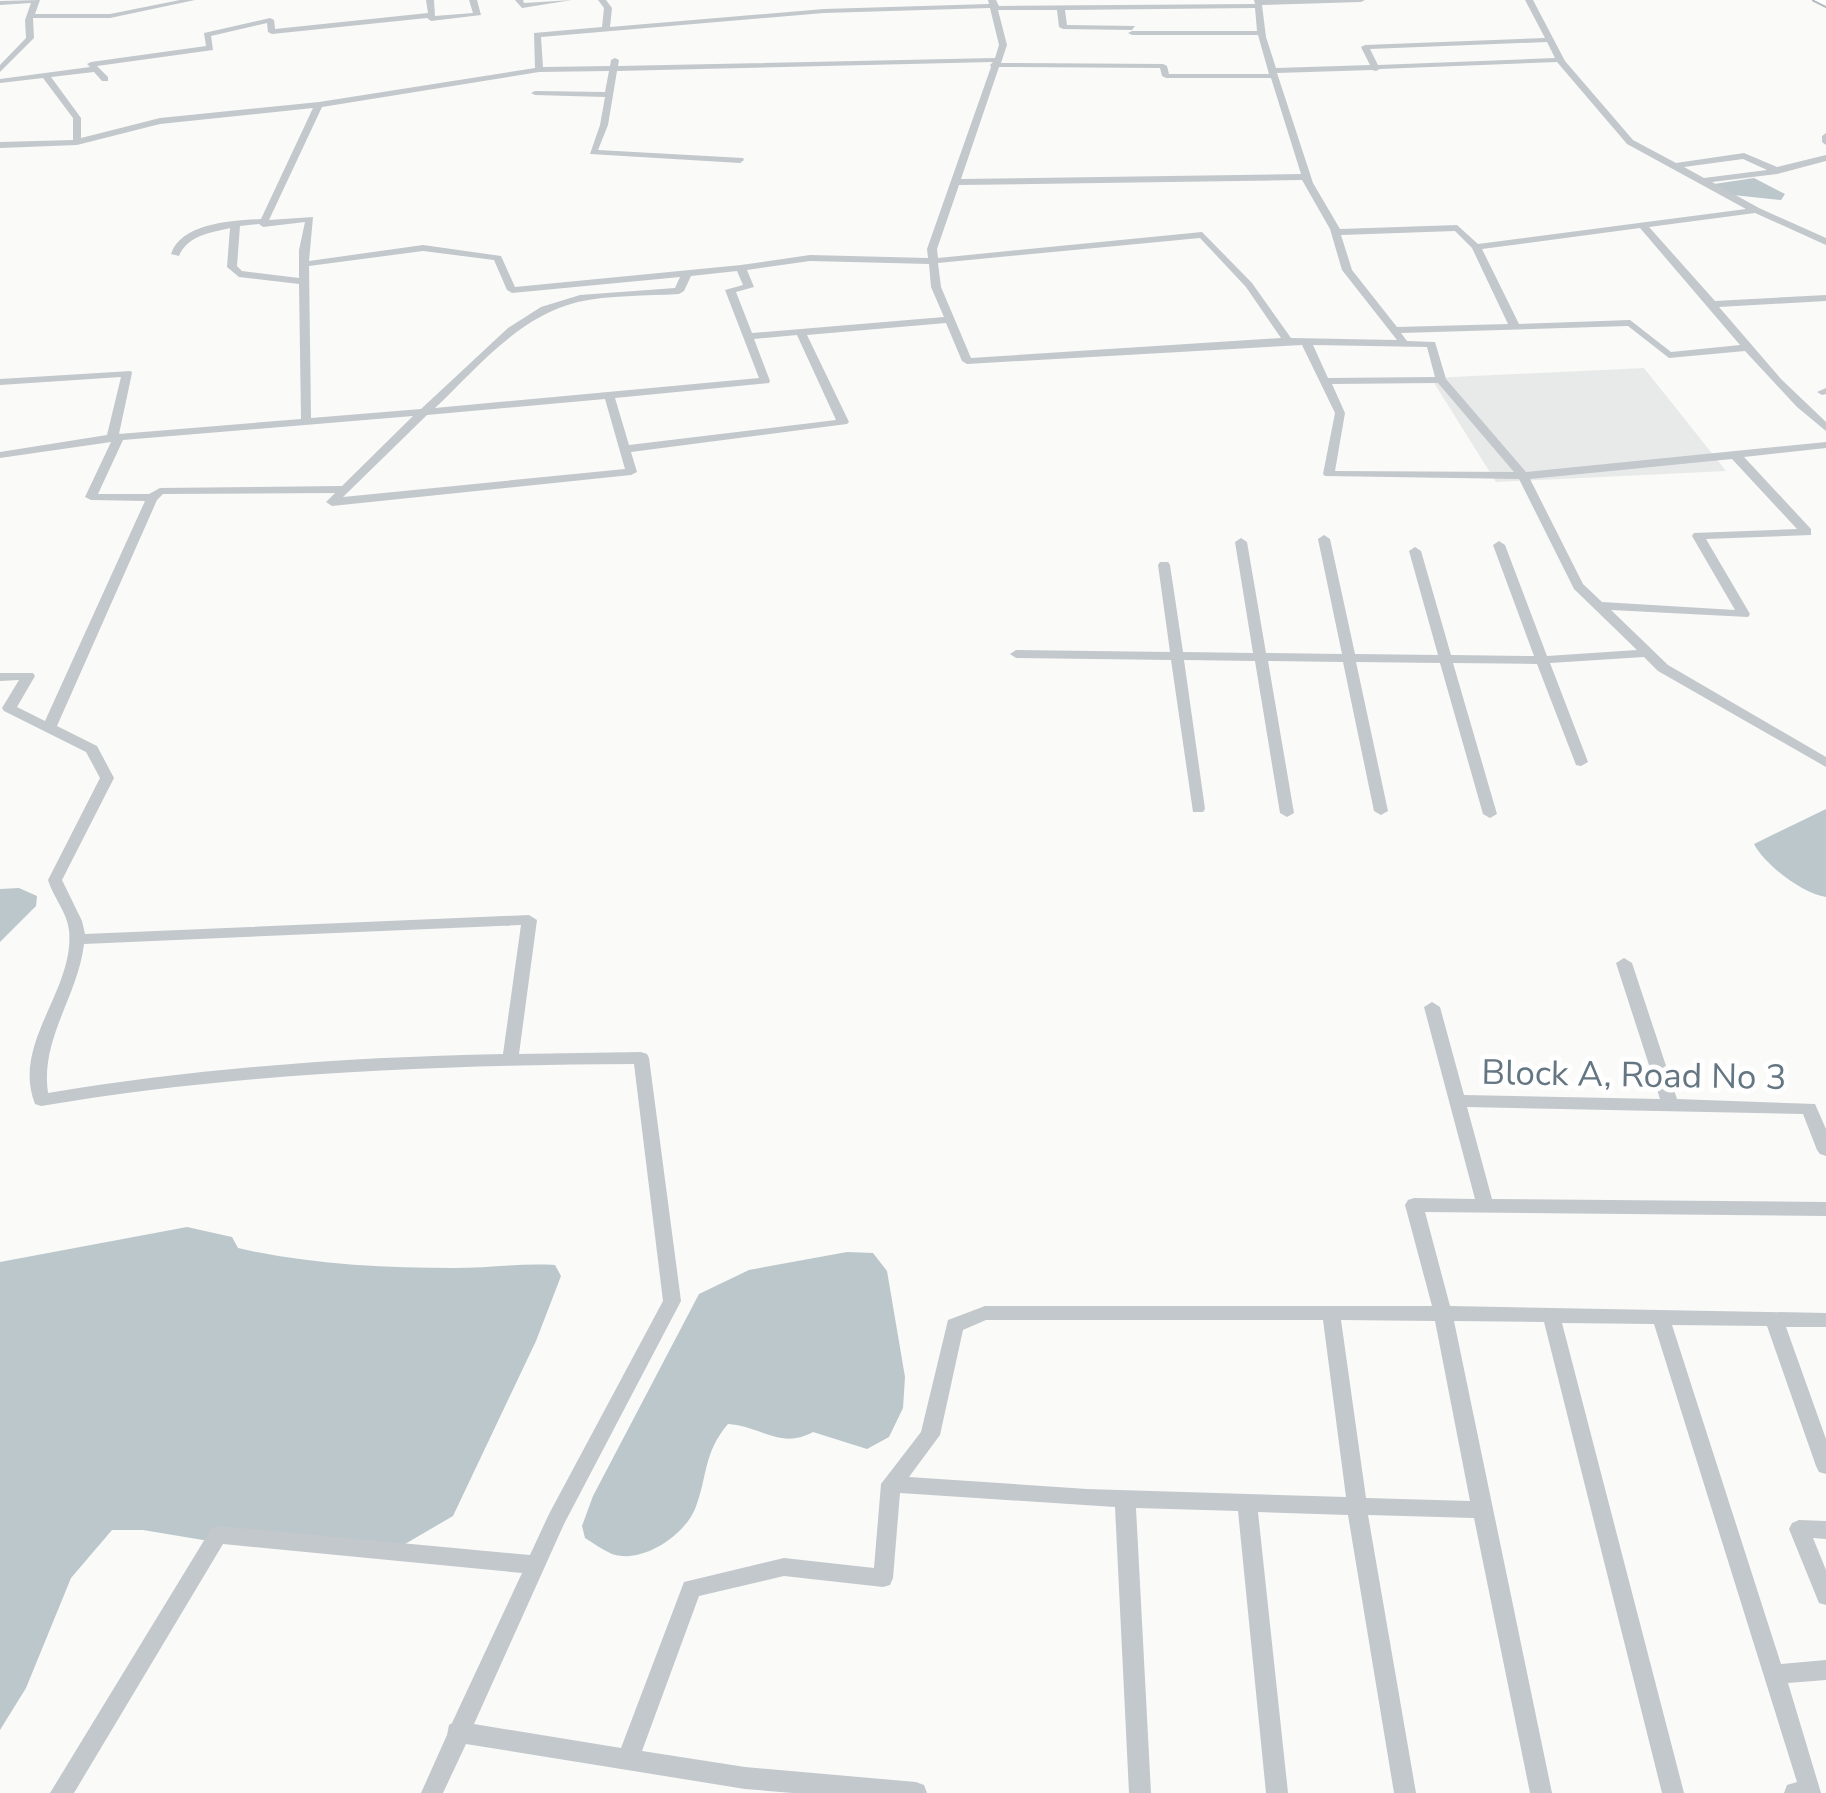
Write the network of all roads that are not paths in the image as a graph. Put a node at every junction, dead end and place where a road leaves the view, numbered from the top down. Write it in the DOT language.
graph roads {
  1 [pos="36,0"];
  2 [pos="122,0"];
  3 [pos="191,0"];
  4 [pos="430,0"];
  5 [pos="473,0"];
  6 [pos="519,0"];
  7 [pos="568,0"];
  8 [pos="602,0"];
  9 [pos="1361,0"];
  10 [pos="1529,0"];
  11 [pos="1819,0"];
  12 [pos="0,3"];
  13 [pos="1258,3"];
  14 [pos="1826,3"];
  15 [pos="1130,4"];
  16 [pos="994,5"];
  17 [pos="1061,8"];
  18 [pos="123,15"];
  19 [pos="432,15"];
  20 [pos="30,16"];
  21 [pos="606,29"];
  22 [pos="1132,30"];
  23 [pos="1261,33"];
  24 [pos="1549,40"];
  25 [pos="0,50"];
  26 [pos="22,50"];
  27 [pos="1560,60"];
  28 [pos="615,61"];
  29 [pos="995,62"];
  30 [pos="1135,66"];
  31 [pos="96,69"];
  32 [pos="1376,69"];
  33 [pos="0,70"];
  34 [pos="539,70"];
  35 [pos="1273,73"];
  36 [pos="46,76"];
  37 [pos="105,79"];
  38 [pos="0,81"];
  39 [pos="535,93"];
  40 [pos="609,95"];
  41 [pos="319,105"];
  42 [pos="77,142"];
  43 [pos="0,147"];
  44 [pos="1826,158"];
  45 [pos="740,160"];
  46 [pos="1674,166"];
  47 [pos="1777,171"];
  48 [pos="1306,177"];
  49 [pos="1702,181"];
  50 [pos="957,182"];
  51 [pos="1756,210"];
  52 [pos="265,221"];
  53 [pos="236,224"];
  54 [pos="1644,227"];
  55 [pos="1336,232"];
  56 [pos="1826,242"];
  57 [pos="1476,247"];
  58 [pos="176,254"];
  59 [pos="934,261"];
  60 [pos="305,264"];
  61 [pos="740,268"];
  62 [pos="687,273"];
  63 [pos="306,282"];
  64 [pos="1826,298"];
  65 [pos="1716,304"];
  66 [pos="950,320"];
  67 [pos="1515,326"];
  68 [pos="1394,330"];
  69 [pos="801,332"];
  70 [pos="748,336"];
  71 [pos="1288,340"];
  72 [pos="1306,342"];
  73 [pos="1404,343"];
  74 [pos="1746,348"];
  75 [pos="1441,380"];
  76 [pos="1328,381"];
  77 [pos="0,382"];
  78 [pos="610,398"];
  79 [pos="424,412"];
  80 [pos="306,419"];
  81 [pos="1826,428"];
  82 [pos="115,437"];
  83 [pos="1826,445"];
  84 [pos="624,448"];
  85 [pos="0,454"];
  86 [pos="1735,455"];
  87 [pos="1523,476"];
  88 [pos="344,489"];
  89 [pos="152,498"];
  90 [pos="1826,530"];
  91 [pos="1807,532"];
  92 [pos="1324,539"];
  93 [pos="1240,542"];
  94 [pos="1498,545"];
  95 [pos="1415,551"];
  96 [pos="1164,565"];
  97 [pos="1598,606"];
  98 [pos="1647,653"];
  99 [pos="1016,654"];
  100 [pos="1174,656"];
  101 [pos="1260,658"];
  102 [pos="1348,659"];
  103 [pos="1446,660"];
  104 [pos="1542,660"];
  105 [pos="0,677"];
  106 [pos="50,728"];
  107 [pos="1581,762"];
  108 [pos="1826,763"];
  109 [pos="1198,809"];
  110 [pos="1382,811"];
  111 [pos="1287,813"];
  112 [pos="1490,814"];
  113 [pos="78,939"];
  114 [pos="1624,963"];
  115 [pos="1432,1007"];
  116 [pos="510,1059"];
  117 [pos="1458,1102"];
  118 [pos="1671,1106"];
  119 [pos="1826,1150"];
  120 [pos="1485,1205"];
  121 [pos="1826,1209"];
  122 [pos="1331,1313"];
  123 [pos="1443,1313"];
  124 [pos="1550,1315"];
  125 [pos="1662,1318"];
  126 [pos="1774,1320"];
  127 [pos="1826,1320"];
  128 [pos="1826,1466"];
  129 [pos="891,1484"];
  130 [pos="1124,1499"];
  131 [pos="1246,1503"];
  132 [pos="1357,1507"];
  133 [pos="1482,1510"];
  134 [pos="1826,1530"];
  135 [pos="536,1565"];
  136 [pos="1826,1596"];
  137 [pos="1826,1670"];
  138 [pos="1774,1674"];
  139 [pos="457,1732"];
  140 [pos="630,1756"];
  141 [pos="61,1793"];
  142 [pos="432,1793"];
  143 [pos="916,1793"];
  144 [pos="1140,1793"];
  145 [pos="1276,1793"];
  146 [pos="1405,1793"];
  147 [pos="1540,1793"];
  148 [pos="1674,1793"];
  149 [pos="1795,1793"];
  1 -- 12 [label="street"];
  1 -- 20 [label="street"];
  2 -- 18 [label="street"];
  3 -- 18 [label="street"];
  4 -- 19 [label="street"];
  5 -- 19 [label="street"];
  6 -- 7 [label="street"];
  8 -- 21 [label="street"];
  9 -- 13 [label="street"];
  10 -- 24 [label="street"];
  11 -- 14 [label="main road"];
  13 -- 15 [label="street"];
  13 -- 23 [label="street"];
  15 -- 17 [label="street"];
  15 -- 22 [label="street"];
  16 -- 17 [label="street"];
  16 -- 21 [label="street"];
  16 -- 29 [label="street"];
  17 -- 22 [label="street"];
  18 -- 20 [label="street"];
  19 -- 31 [label="street"];
  20 -- 26 [label="street"];
  21 -- 34 [label="street"];
  22 -- 23 [label="street"];
  22 -- 30 [label="street"];
  23 -- 35 [label="street"];
  24 -- 27 [label="street"];
  24 -- 32 [label="street"];
  25 -- 26 [label="street"];
  26 -- 33 [label="street"];
  27 -- 32 [label="street"];
  27 -- 46 [label="street"];
  28 -- 29 [label="street"];
  28 -- 34 [label="street"];
  28 -- 40 [label="street"];
  29 -- 30 [label="street"];
  29 -- 50 [label="street"];
  30 -- 35 [label="street"];
  31 -- 36 [label="street"];
  31 -- 37 [label="street"];
  32 -- 35 [label="street"];
  34 -- 41 [label="street"];
  35 -- 48 [label="street"];
  36 -- 38 [label="street"];
  36 -- 42 [label="street"];
  39 -- 40 [label="street"];
  40 -- 45 [label="street"];
  41 -- 42 [label="street"];
  41 -- 52 [label="street"];
  42 -- 43 [label="street"];
  44 -- 47 [label="street"];
  46 -- 47 [label="street"];
  46 -- 49 [label="street"];
  47 -- 49 [label="street"];
  48 -- 50 [label="street"];
  48 -- 55 [label="street"];
  49 -- 51 [label="street"];
  50 -- 59 [label="street"];
  51 -- 54 [label="street"];
  51 -- 56 [label="street"];
  52 -- 53 [label="street"];
  52 -- 60 [label="street"];
  53 -- 58 [label="street"];
  53 -- 63 [label="street"];
  54 -- 57 [label="street"];
  54 -- 65 [label="street"];
  55 -- 57 [label="street"];
  55 -- 68 [label="street"];
  57 -- 67 [label="street"];
  59 -- 61 [label="street"];
  59 -- 66 [label="street"];
  59 -- 71 [label="street"];
  60 -- 62 [label="street"];
  60 -- 63 [label="street"];
  61 -- 62 [label="street"];
  61 -- 70 [label="street"];
  62 -- 79 [label="street"];
  63 -- 80 [label="street"];
  64 -- 65 [label="street"];
  65 -- 74 [label="street"];
  66 -- 69 [label="street"];
  66 -- 71 [label="street"];
  67 -- 68 [label="street"];
  67 -- 74 [label="street"];
  68 -- 73 [label="street"];
  69 -- 70 [label="street"];
  69 -- 84 [label="street"];
  70 -- 78 [label="street"];
  71 -- 72 [label="street"];
  72 -- 73 [label="street"];
  72 -- 76 [label="street"];
  73 -- 75 [label="street"];
  74 -- 81 [label="street"];
  75 -- 76 [label="street"];
  75 -- 87 [label="street"];
  76 -- 87 [label="street"];
  77 -- 82 [label="street"];
  78 -- 79 [label="street"];
  78 -- 84 [label="street"];
  79 -- 80 [label="street"];
  79 -- 88 [label="street"];
  80 -- 82 [label="street"];
  82 -- 85 [label="street"];
  82 -- 89 [label="street"];
  83 -- 86 [label="street"];
  84 -- 88 [label="street"];
  86 -- 87 [label="street"];
  86 -- 91 [label="street"];
  87 -- 97 [label="street"];
  88 -- 89 [label="street"];
  89 -- 106 [label="street"];
  90 -- 91 [label="street"];
  91 -- 97 [label="street"];
  92 -- 102 [label="street"];
  93 -- 101 [label="street"];
  94 -- 104 [label="street"];
  95 -- 103 [label="street"];
  96 -- 100 [label="street"];
  97 -- 98 [label="street"];
  98 -- 104 [label="street"];
  98 -- 108 [label="street"];
  99 -- 100 [label="street"];
  100 -- 101 [label="street"];
  100 -- 109 [label="street"];
  101 -- 102 [label="street"];
  101 -- 111 [label="street"];
  102 -- 103 [label="street"];
  102 -- 110 [label="street"];
  103 -- 104 [label="street"];
  103 -- 112 [label="street"];
  104 -- 107 [label="street"];
  105 -- 106 [label="street"];
  106 -- 113 [label="street"];
  113 -- 116 [label="street"];
  113 -- 116 [label="street"];
  114 -- 118 [label="street"];
  115 -- 117 [label="street"];
  116 -- 135 [label="street"];
  117 -- 118 [label="street, Block A, Road No 3"];
  117 -- 120 [label="street"];
  118 -- 119 [label="street, Block A, Road No 3"];
  120 -- 121 [label="street"];
  120 -- 123 [label="street"];
  122 -- 123 [label="street"];
  122 -- 129 [label="street"];
  122 -- 132 [label="street"];
  123 -- 124 [label="street"];
  123 -- 133 [label="street"];
  124 -- 125 [label="street"];
  124 -- 148 [label="street"];
  125 -- 126 [label="street"];
  125 -- 138 [label="street"];
  126 -- 127 [label="street"];
  126 -- 128 [label="street"];
  129 -- 130 [label="street"];
  129 -- 140 [label="street"];
  130 -- 131 [label="street"];
  130 -- 144 [label="street"];
  131 -- 132 [label="street"];
  131 -- 145 [label="street"];
  132 -- 133 [label="street"];
  132 -- 146 [label="street"];
  133 -- 147 [label="street"];
  134 -- 136 [label="street"];
  135 -- 139 [label="street"];
  135 -- 141 [label="street"];
  137 -- 138 [label="street"];
  138 -- 149 [label="street"];
  139 -- 140 [label="street"];
  139 -- 142 [label="street"];
  140 -- 143 [label="street"];
}
